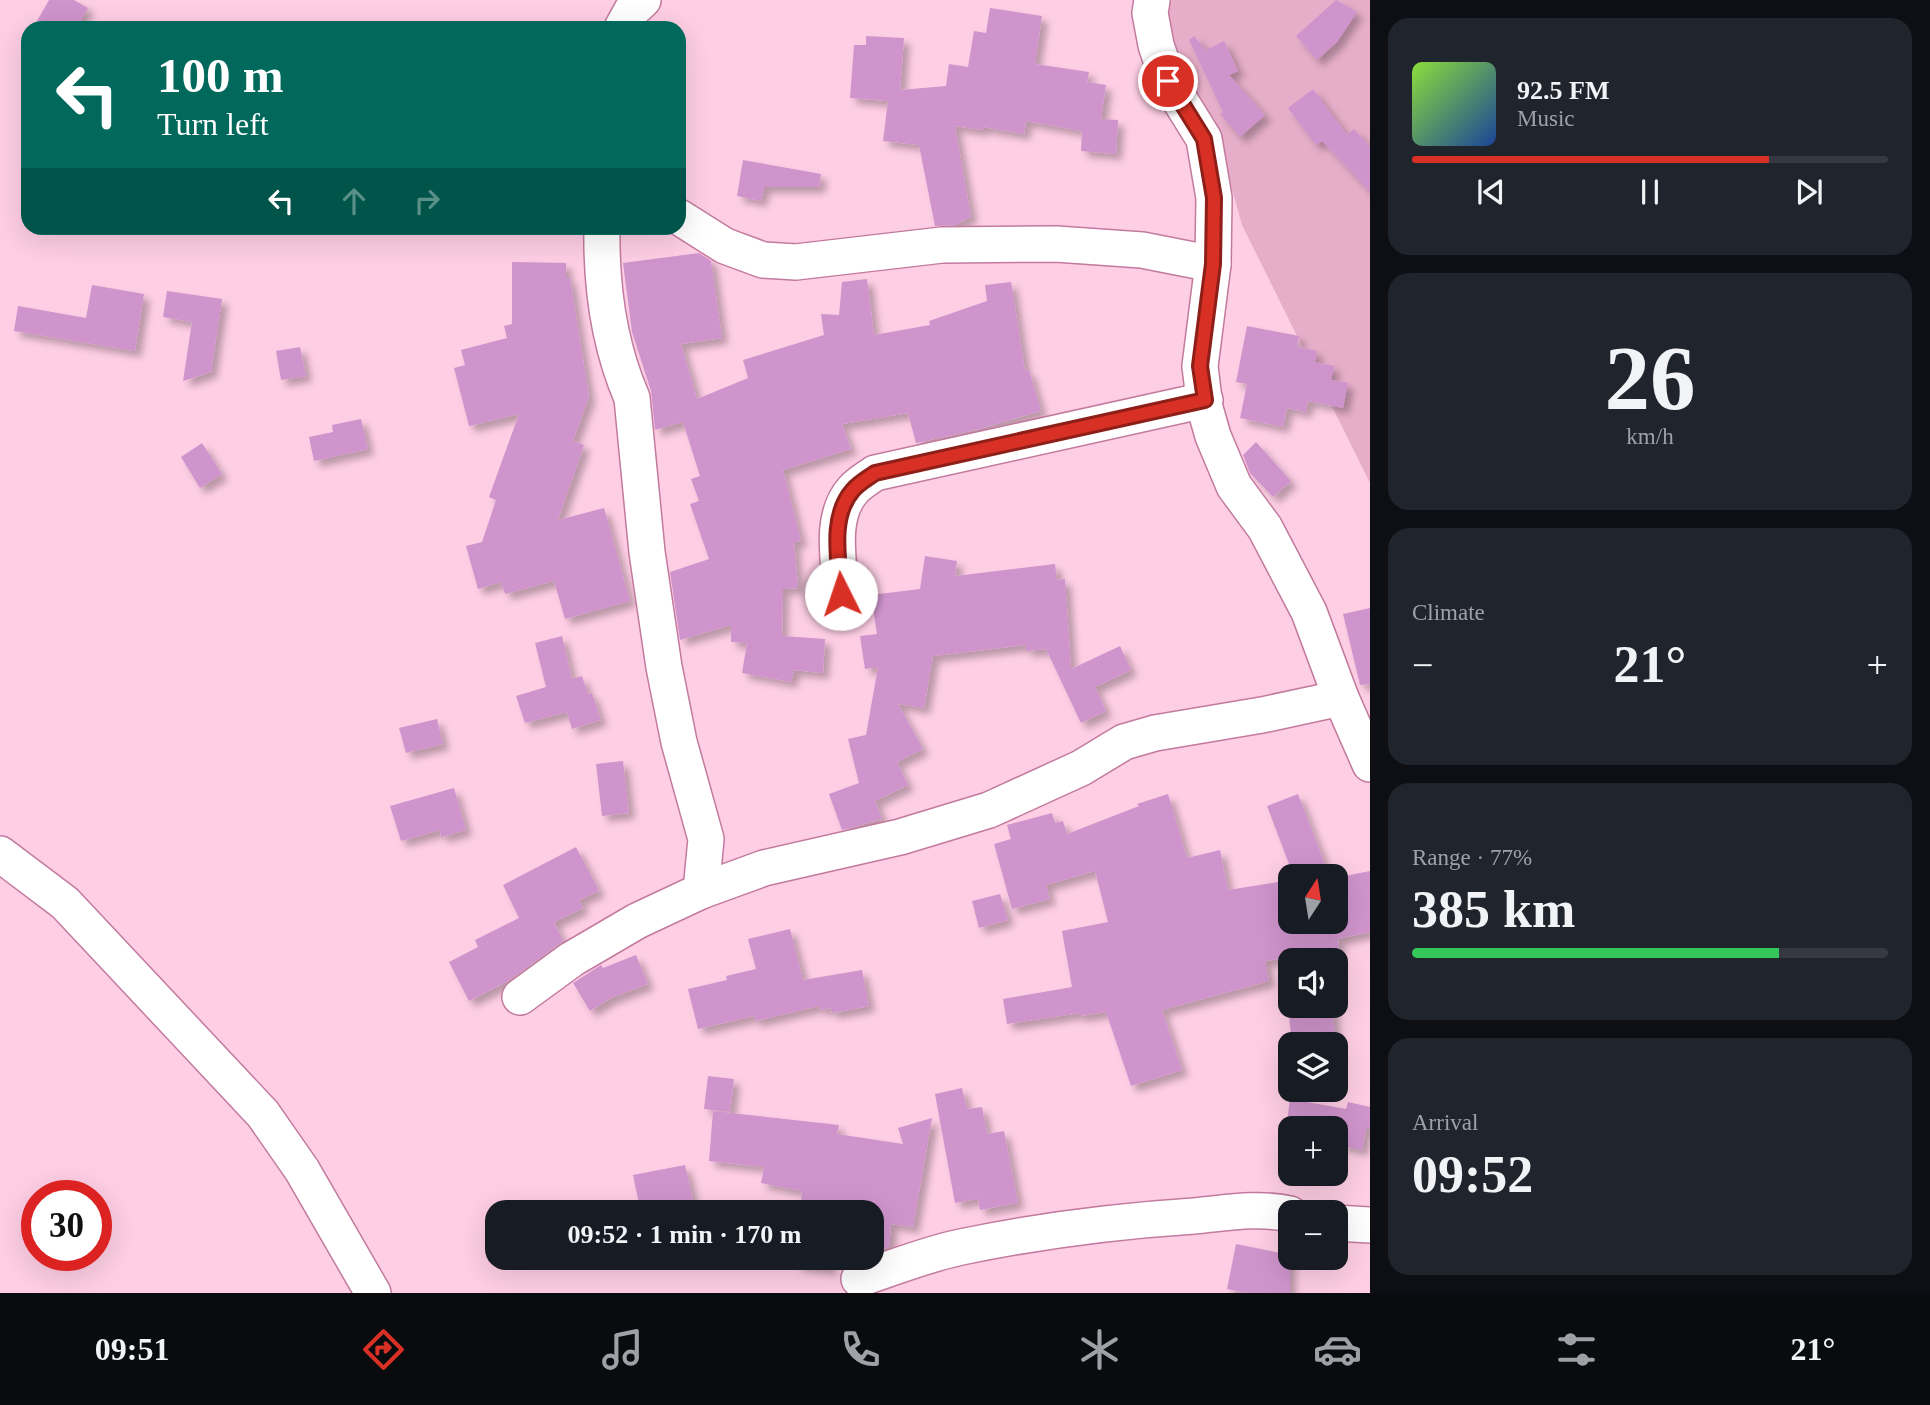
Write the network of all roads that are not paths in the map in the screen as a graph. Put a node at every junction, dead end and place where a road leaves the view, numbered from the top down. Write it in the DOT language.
graph roads {
  1 [pos="643,0"];
  2 [pos="1152,0"];
  3 [pos="626,21"];
  4 [pos="686,222"];
  5 [pos="602,235"];
  6 [pos="1213,264"];
  7 [pos="1205,400"];
  8 [pos="841,594"];
  9 [pos="1341,698"];
  10 [pos="1370,764"];
  11 [pos="0,854"];
  12 [pos="701,891"];
  13 [pos="520,997"];
  14 [pos="1278,1212"];
  15 [pos="1348,1224"];
  16 [pos="1370,1225"];
  17 [pos="859,1279"];
  18 [pos="373,1293"];
  1 -- 3 [label="street"];
  2 -- 6 [label="street"];
  4 -- 6 [label="street"];
  5 -- 12 [label="street"];
  6 -- 7 [label="street"];
  7 -- 8 [label="street"];
  7 -- 9 [label="street"];
  9 -- 10 [label="street"];
  9 -- 12 [label="street"];
  11 -- 18 [label="street"];
  12 -- 13 [label="street"];
  14 -- 17 [label="street"];
  15 -- 16 [label="street"];
}
